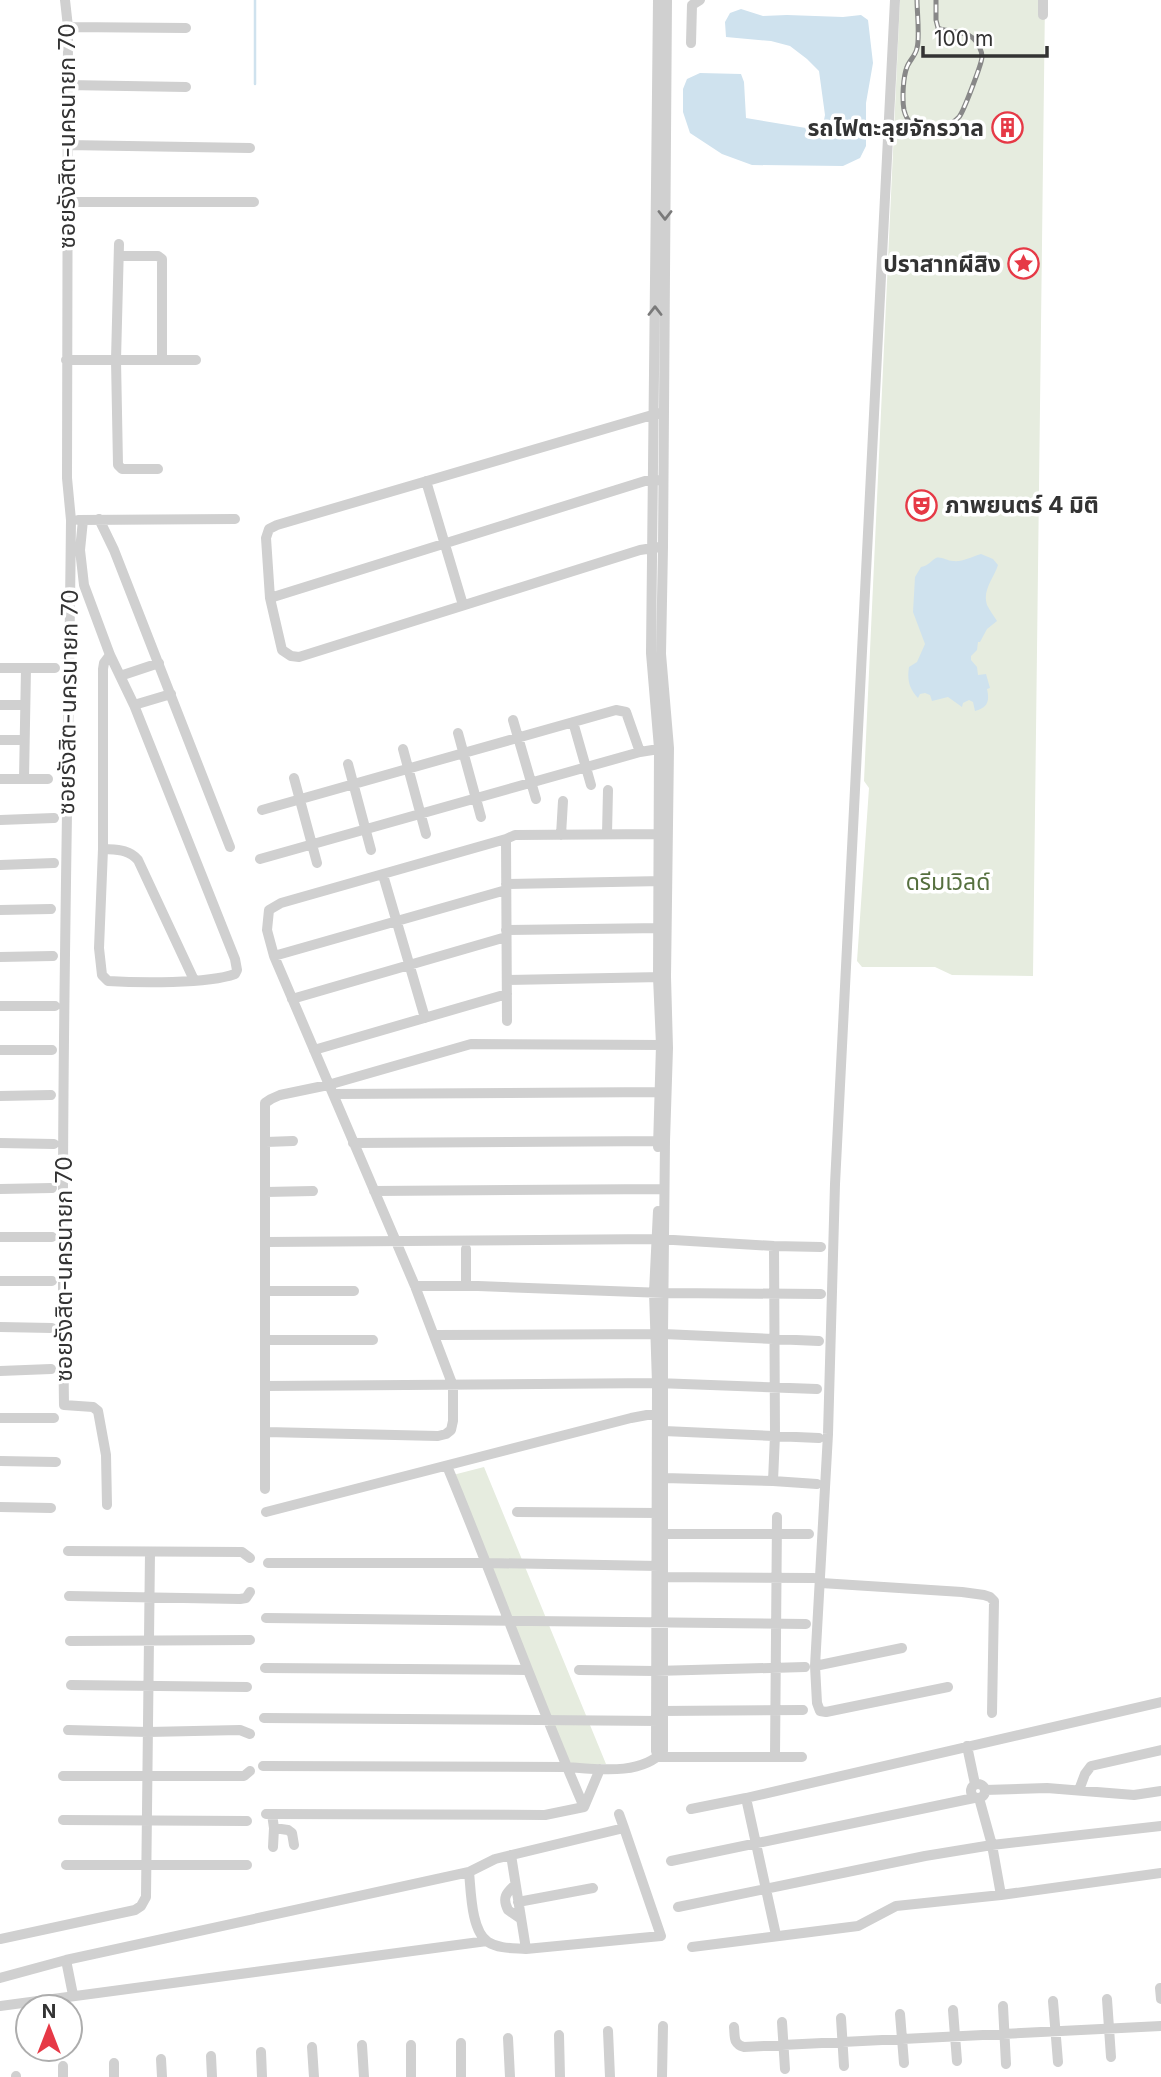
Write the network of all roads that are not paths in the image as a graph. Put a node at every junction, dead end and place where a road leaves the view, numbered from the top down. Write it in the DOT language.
graph roads {
  1 [pos="65,0"];
  2 [pos="657,0"];
  3 [pos="667,0"];
  4 [pos="700,0"];
  5 [pos="895,0"];
  6 [pos="1043,0"];
  7 [pos="1043,15"];
  8 [pos="68,27"];
  9 [pos="186,28"];
  10 [pos="662,34"];
  11 [pos="691,43"];
  12 [pos="67,85"];
  13 [pos="186,88"];
  14 [pos="67,145"];
  15 [pos="250,148"];
  16 [pos="66,202"];
  17 [pos="254,202"];
  18 [pos="119,244"];
  19 [pos="119,257"];
  20 [pos="66,360"];
  21 [pos="116,360"];
  22 [pos="162,360"];
  23 [pos="196,360"];
  24 [pos="659,413"];
  25 [pos="158,469"];
  26 [pos="659,480"];
  27 [pos="426,481"];
  28 [pos="99,519"];
  29 [pos="235,519"];
  30 [pos="71,520"];
  31 [pos="83,520"];
  32 [pos="445,544"];
  33 [pos="658,547"];
  34 [pos="270,598"];
  35 [pos="463,605"];
  36 [pos="110,655"];
  37 [pos="159,663"];
  38 [pos="0,668"];
  39 [pos="26,668"];
  40 [pos="55,668"];
  41 [pos="120,676"];
  42 [pos="171,694"];
  43 [pos="0,705"];
  44 [pos="25,705"];
  45 [pos="134,705"];
  46 [pos="513,720"];
  47 [pos="573,722"];
  48 [pos="458,733"];
  49 [pos="518,738"];
  50 [pos="0,740"];
  51 [pos="24,740"];
  52 [pos="664,748"];
  53 [pos="403,749"];
  54 [pos="640,752"];
  55 [pos="463,754"];
  56 [pos="348,764"];
  57 [pos="586,767"];
  58 [pos="408,769"];
  59 [pos="293,778"];
  60 [pos="0,779"];
  61 [pos="23,779"];
  62 [pos="48,779"];
  63 [pos="531,783"];
  64 [pos="354,784"];
  65 [pos="591,785"];
  66 [pos="608,790"];
  67 [pos="476,799"];
  68 [pos="536,799"];
  69 [pos="299,800"];
  70 [pos="563,800"];
  71 [pos="262,810"];
  72 [pos="421,815"];
  73 [pos="481,817"];
  74 [pos="54,818"];
  75 [pos="0,820"];
  76 [pos="367,830"];
  77 [pos="426,834"];
  78 [pos="607,834"];
  79 [pos="663,834"];
  80 [pos="561,835"];
  81 [pos="506,839"];
  82 [pos="312,845"];
  83 [pos="230,847"];
  84 [pos="103,849"];
  85 [pos="371,850"];
  86 [pos="260,859"];
  87 [pos="54,863"];
  88 [pos="317,863"];
  89 [pos="0,864"];
  90 [pos="383,875"];
  91 [pos="663,881"];
  92 [pos="506,887"];
  93 [pos="51,909"];
  94 [pos="0,910"];
  95 [pos="397,921"];
  96 [pos="662,928"];
  97 [pos="506,933"];
  98 [pos="53,956"];
  99 [pos="274,956"];
  100 [pos="0,957"];
  101 [pos="410,965"];
  102 [pos="662,977"];
  103 [pos="194,980"];
  104 [pos="507,980"];
  105 [pos="507,994"];
  106 [pos="292,999"];
  107 [pos="0,1006"];
  108 [pos="55,1006"];
  109 [pos="425,1017"];
  110 [pos="507,1021"];
  111 [pos="668,1047"];
  112 [pos="0,1050"];
  113 [pos="52,1050"];
  114 [pos="314,1050"];
  115 [pos="330,1090"];
  116 [pos="663,1092"];
  117 [pos="51,1095"];
  118 [pos="0,1096"];
  119 [pos="293,1141"];
  120 [pos="661,1141"];
  121 [pos="266,1142"];
  122 [pos="0,1143"];
  123 [pos="353,1143"];
  124 [pos="54,1144"];
  125 [pos="52,1188"];
  126 [pos="661,1188"];
  127 [pos="0,1189"];
  128 [pos="313,1191"];
  129 [pos="373,1191"];
  130 [pos="266,1192"];
  131 [pos="0,1237"];
  132 [pos="52,1237"];
  133 [pos="394,1240"];
  134 [pos="661,1240"];
  135 [pos="266,1242"];
  136 [pos="774,1247"];
  137 [pos="821,1247"];
  138 [pos="466,1249"];
  139 [pos="0,1281"];
  140 [pos="52,1281"];
  141 [pos="415,1286"];
  142 [pos="466,1286"];
  143 [pos="266,1291"];
  144 [pos="354,1291"];
  145 [pos="659,1293"];
  146 [pos="774,1293"];
  147 [pos="821,1294"];
  148 [pos="0,1327"];
  149 [pos="52,1328"];
  150 [pos="659,1334"];
  151 [pos="435,1335"];
  152 [pos="774,1339"];
  153 [pos="265,1340"];
  154 [pos="373,1340"];
  155 [pos="819,1341"];
  156 [pos="51,1369"];
  157 [pos="0,1371"];
  158 [pos="660,1384"];
  159 [pos="453,1385"];
  160 [pos="266,1386"];
  161 [pos="774,1387"];
  162 [pos="817,1389"];
  163 [pos="660,1415"];
  164 [pos="0,1418"];
  165 [pos="54,1418"];
  166 [pos="664,1431"];
  167 [pos="266,1432"];
  168 [pos="775,1435"];
  169 [pos="819,1438"];
  170 [pos="0,1461"];
  171 [pos="56,1462"];
  172 [pos="447,1466"];
  173 [pos="664,1478"];
  174 [pos="773,1481"];
  175 [pos="817,1484"];
  176 [pos="265,1489"];
  177 [pos="107,1505"];
  178 [pos="0,1507"];
  179 [pos="51,1508"];
  180 [pos="517,1512"];
  181 [pos="266,1513"];
  182 [pos="660,1513"];
  183 [pos="777,1517"];
  184 [pos="777,1533"];
  185 [pos="660,1534"];
  186 [pos="810,1534"];
  187 [pos="68,1551"];
  188 [pos="150,1552"];
  189 [pos="250,1558"];
  190 [pos="268,1563"];
  191 [pos="487,1563"];
  192 [pos="659,1571"];
  193 [pos="777,1577"];
  194 [pos="817,1581"];
  195 [pos="250,1592"];
  196 [pos="69,1596"];
  197 [pos="150,1597"];
  198 [pos="266,1618"];
  199 [pos="507,1619"];
  200 [pos="659,1621"];
  201 [pos="776,1622"];
  202 [pos="806,1623"];
  203 [pos="149,1640"];
  204 [pos="250,1640"];
  205 [pos="70,1641"];
  206 [pos="902,1648"];
  207 [pos="810,1666"];
  208 [pos="776,1667"];
  209 [pos="265,1668"];
  210 [pos="527,1670"];
  211 [pos="579,1670"];
  212 [pos="659,1671"];
  213 [pos="71,1685"];
  214 [pos="148,1685"];
  215 [pos="247,1687"];
  216 [pos="948,1687"];
  217 [pos="1161,1702"];
  218 [pos="776,1710"];
  219 [pos="803,1710"];
  220 [pos="992,1713"];
  221 [pos="660,1716"];
  222 [pos="264,1718"];
  223 [pos="548,1720"];
  224 [pos="68,1730"];
  225 [pos="148,1732"];
  226 [pos="250,1734"];
  227 [pos="967,1746"];
  228 [pos="1161,1750"];
  229 [pos="658,1757"];
  230 [pos="775,1757"];
  231 [pos="802,1757"];
  232 [pos="263,1766"];
  233 [pos="566,1767"];
  234 [pos="600,1769"];
  235 [pos="250,1771"];
  236 [pos="63,1776"];
  237 [pos="148,1776"];
  238 [pos="1079,1790"];
  239 [pos="1161,1791"];
  240 [pos="979,1796"];
  241 [pos="746,1798"];
  242 [pos="583,1807"];
  243 [pos="691,1810"];
  244 [pos="619,1814"];
  245 [pos="147,1819"];
  246 [pos="63,1820"];
  247 [pos="247,1821"];
  248 [pos="1161,1826"];
  249 [pos="274,1828"];
  250 [pos="624,1828"];
  251 [pos="757,1843"];
  252 [pos="294,1845"];
  253 [pos="992,1845"];
  254 [pos="273,1847"];
  255 [pos="511,1855"];
  256 [pos="671,1861"];
  257 [pos="65,1865"];
  258 [pos="147,1865"];
  259 [pos="247,1865"];
  260 [pos="469,1872"];
  261 [pos="1161,1872"];
  262 [pos="516,1885"];
  263 [pos="593,1888"];
  264 [pos="766,1889"];
  265 [pos="1001,1895"];
  266 [pos="518,1902"];
  267 [pos="678,1907"];
  268 [pos="521,1919"];
  269 [pos="776,1935"];
  270 [pos="0,1939"];
  271 [pos="487,1941"];
  272 [pos="692,1947"];
  273 [pos="526,1949"];
  274 [pos="66,1960"];
  275 [pos="0,1978"];
  276 [pos="73,1993"];
  277 [pos="84,1994"];
  278 [pos="1107,1999"];
  279 [pos="1053,2001"];
  280 [pos="1003,2006"];
  281 [pos="953,2010"];
  282 [pos="900,2014"];
  283 [pos="841,2018"];
  284 [pos="782,2022"];
  285 [pos="663,2026"];
  286 [pos="1161,2026"];
  287 [pos="734,2027"];
  288 [pos="1109,2029"];
  289 [pos="608,2031"];
  290 [pos="1056,2032"];
  291 [pos="1004,2034"];
  292 [pos="559,2035"];
  293 [pos="955,2036"];
  294 [pos="508,2038"];
  295 [pos="902,2039"];
  296 [pos="842,2042"];
  297 [pos="461,2043"];
  298 [pos="784,2044"];
  299 [pos="362,2045"];
  300 [pos="411,2045"];
  301 [pos="312,2047"];
  302 [pos="261,2052"];
  303 [pos="211,2056"];
  304 [pos="1111,2057"];
  305 [pos="161,2059"];
  306 [pos="957,2061"];
  307 [pos="1058,2062"];
  308 [pos="114,2063"];
  309 [pos="904,2063"];
  310 [pos="1006,2064"];
  311 [pos="63,2066"];
  312 [pos="844,2066"];
  313 [pos="785,2069"];
  314 [pos="63,2077"];
  315 [pos="114,2077"];
  316 [pos="162,2077"];
  317 [pos="212,2077"];
  318 [pos="262,2077"];
  319 [pos="314,2077"];
  320 [pos="364,2077"];
  321 [pos="411,2077"];
  322 [pos="461,2077"];
  323 [pos="510,2077"];
  324 [pos="560,2077"];
  325 [pos="610,2077"];
  326 [pos="662,2077"];
  1 -- 8 [label="street, ซอยรังสิต-นครนายก 70"];
  2 -- 10 [label="street"];
  3 -- 10 [label="street"];
  4 -- 11 [label="street"];
  5 -- 194 [label="street"];
  6 -- 7 [label="street"];
  8 -- 9 [label="street"];
  8 -- 12 [label="street, ซอยรังสิต-นครนายก 70"];
  10 -- 24 [label="street"];
  12 -- 13 [label="street"];
  12 -- 14 [label="street, ซอยรังสิต-นครนายก 70"];
  14 -- 15 [label="street"];
  14 -- 16 [label="street, ซอยรังสิต-นครนายก 70"];
  16 -- 17 [label="street"];
  16 -- 20 [label="street, ซอยรังสิต-นครนายก 70"];
  18 -- 19 [label="street"];
  19 -- 21 [label="street"];
  19 -- 22 [label="street"];
  20 -- 21 [label="street"];
  20 -- 30 [label="street, ซอยรังสิต-นครนายก 70"];
  21 -- 22 [label="street"];
  21 -- 25 [label="street"];
  22 -- 23 [label="street"];
  24 -- 26 [label="street"];
  24 -- 27 [label="street"];
  26 -- 32 [label="street"];
  26 -- 33 [label="street"];
  27 -- 32 [label="street"];
  27 -- 34 [label="street"];
  28 -- 29 [label="street"];
  28 -- 31 [label="street"];
  28 -- 37 [label="street"];
  30 -- 31 [label="street"];
  30 -- 177 [label="street, ซอยรังสิต-นครนายก 70"];
  31 -- 36 [label="street"];
  32 -- 34 [label="street"];
  32 -- 35 [label="street"];
  33 -- 35 [label="street"];
  33 -- 52 [label="street"];
  34 -- 35 [label="street"];
  36 -- 41 [label="street"];
  36 -- 84 [label="street"];
  37 -- 41 [label="street"];
  37 -- 42 [label="street"];
  38 -- 39 [label="street"];
  39 -- 40 [label="street"];
  39 -- 44 [label="street"];
  41 -- 45 [label="street"];
  42 -- 45 [label="street"];
  42 -- 83 [label="street"];
  43 -- 44 [label="street"];
  44 -- 51 [label="street"];
  45 -- 103 [label="street"];
  46 -- 49 [label="street"];
  47 -- 49 [label="street"];
  47 -- 54 [label="street"];
  47 -- 57 [label="street"];
  48 -- 55 [label="street"];
  49 -- 55 [label="street"];
  49 -- 63 [label="street"];
  50 -- 51 [label="street"];
  51 -- 61 [label="street"];
  52 -- 54 [label="street"];
  52 -- 79 [label="street"];
  53 -- 58 [label="street"];
  54 -- 57 [label="street"];
  55 -- 58 [label="street"];
  55 -- 67 [label="street"];
  56 -- 64 [label="street"];
  57 -- 63 [label="street"];
  57 -- 65 [label="street"];
  58 -- 64 [label="street"];
  58 -- 72 [label="street"];
  59 -- 69 [label="street"];
  60 -- 61 [label="street"];
  61 -- 62 [label="street"];
  63 -- 67 [label="street"];
  63 -- 68 [label="street"];
  64 -- 69 [label="street"];
  64 -- 76 [label="street"];
  66 -- 78 [label="street"];
  67 -- 72 [label="street"];
  67 -- 73 [label="street"];
  69 -- 71 [label="street"];
  69 -- 82 [label="street"];
  70 -- 80 [label="street"];
  72 -- 76 [label="street"];
  72 -- 77 [label="street"];
  74 -- 75 [label="street"];
  76 -- 82 [label="street"];
  76 -- 85 [label="street"];
  78 -- 79 [label="street"];
  78 -- 80 [label="street"];
  79 -- 91 [label="street"];
  80 -- 81 [label="street"];
  81 -- 90 [label="street"];
  81 -- 92 [label="street"];
  82 -- 86 [label="street"];
  82 -- 88 [label="street"];
  84 -- 103 [label="street"];
  84 -- 103 [label="street"];
  87 -- 89 [label="street"];
  90 -- 95 [label="street"];
  90 -- 99 [label="street"];
  91 -- 92 [label="street"];
  91 -- 96 [label="street"];
  92 -- 95 [label="street"];
  92 -- 97 [label="street"];
  93 -- 94 [label="street"];
  95 -- 99 [label="street"];
  95 -- 101 [label="street"];
  96 -- 97 [label="street"];
  96 -- 102 [label="street"];
  97 -- 101 [label="street"];
  97 -- 104 [label="street"];
  98 -- 100 [label="street"];
  99 -- 106 [label="street"];
  101 -- 106 [label="street"];
  101 -- 109 [label="street"];
  102 -- 104 [label="street"];
  102 -- 111 [label="street"];
  104 -- 105 [label="street"];
  105 -- 109 [label="street"];
  105 -- 110 [label="street"];
  106 -- 114 [label="street"];
  107 -- 108 [label="street"];
  109 -- 114 [label="street"];
  111 -- 115 [label="street"];
  111 -- 116 [label="street"];
  112 -- 113 [label="street"];
  114 -- 115 [label="street"];
  115 -- 116 [label="street"];
  115 -- 121 [label="street"];
  115 -- 123 [label="street"];
  116 -- 120 [label="street"];
  117 -- 118 [label="street"];
  119 -- 121 [label="street"];
  120 -- 123 [label="street"];
  120 -- 126 [label="street"];
  121 -- 130 [label="street"];
  122 -- 124 [label="street"];
  123 -- 129 [label="street"];
  125 -- 127 [label="street"];
  126 -- 129 [label="street"];
  126 -- 134 [label="street"];
  128 -- 130 [label="street"];
  129 -- 133 [label="street"];
  130 -- 135 [label="street"];
  131 -- 132 [label="street"];
  133 -- 134 [label="street"];
  133 -- 135 [label="street"];
  133 -- 141 [label="street"];
  134 -- 136 [label="street"];
  134 -- 145 [label="street"];
  135 -- 143 [label="street"];
  136 -- 137 [label="street"];
  136 -- 146 [label="street"];
  138 -- 142 [label="street"];
  139 -- 140 [label="street"];
  141 -- 142 [label="street"];
  141 -- 151 [label="street"];
  142 -- 145 [label="street"];
  143 -- 144 [label="street"];
  143 -- 153 [label="street"];
  145 -- 146 [label="street"];
  145 -- 150 [label="street"];
  146 -- 147 [label="street"];
  146 -- 152 [label="street"];
  148 -- 149 [label="street"];
  150 -- 151 [label="street"];
  150 -- 152 [label="street"];
  150 -- 158 [label="street"];
  151 -- 159 [label="street"];
  152 -- 155 [label="street"];
  152 -- 161 [label="street"];
  153 -- 154 [label="street"];
  153 -- 160 [label="street"];
  156 -- 157 [label="street"];
  158 -- 159 [label="street"];
  158 -- 161 [label="street"];
  158 -- 163 [label="street"];
  159 -- 160 [label="street"];
  159 -- 167 [label="street"];
  160 -- 167 [label="street"];
  161 -- 162 [label="street"];
  161 -- 168 [label="street"];
  163 -- 166 [label="street"];
  163 -- 172 [label="street"];
  163 -- 182 [label="street"];
  164 -- 165 [label="street"];
  166 -- 168 [label="street"];
  166 -- 173 [label="street"];
  167 -- 176 [label="street"];
  168 -- 169 [label="street"];
  168 -- 174 [label="street"];
  170 -- 171 [label="street"];
  172 -- 181 [label="street"];
  172 -- 191 [label="street"];
  173 -- 174 [label="street"];
  173 -- 182 [label="street"];
  174 -- 175 [label="street"];
  178 -- 179 [label="street"];
  180 -- 182 [label="street"];
  182 -- 185 [label="street"];
  183 -- 184 [label="street"];
  184 -- 185 [label="street"];
  184 -- 186 [label="street"];
  184 -- 193 [label="street"];
  185 -- 192 [label="street"];
  187 -- 188 [label="street"];
  188 -- 189 [label="street"];
  188 -- 197 [label="street"];
  190 -- 191 [label="street"];
  191 -- 192 [label="street"];
  191 -- 199 [label="street"];
  192 -- 193 [label="street"];
  192 -- 200 [label="street"];
  193 -- 194 [label="street"];
  193 -- 201 [label="street"];
  194 -- 207 [label="street"];
  194 -- 220 [label="street"];
  195 -- 197 [label="street"];
  196 -- 197 [label="street"];
  197 -- 203 [label="street"];
  198 -- 199 [label="street"];
  199 -- 200 [label="street"];
  199 -- 210 [label="street"];
  200 -- 201 [label="street"];
  200 -- 212 [label="street"];
  201 -- 202 [label="street"];
  201 -- 208 [label="street"];
  203 -- 204 [label="street"];
  203 -- 205 [label="street"];
  203 -- 214 [label="street"];
  206 -- 207 [label="street"];
  207 -- 208 [label="street"];
  207 -- 216 [label="street"];
  208 -- 212 [label="street"];
  208 -- 218 [label="street"];
  209 -- 210 [label="street"];
  210 -- 223 [label="street"];
  211 -- 212 [label="street"];
  212 -- 221 [label="street"];
  213 -- 214 [label="street"];
  214 -- 215 [label="street"];
  214 -- 225 [label="street"];
  217 -- 227 [label="street"];
  218 -- 219 [label="street"];
  218 -- 221 [label="street"];
  218 -- 230 [label="street"];
  221 -- 223 [label="street"];
  221 -- 229 [label="street"];
  222 -- 223 [label="street"];
  223 -- 233 [label="street"];
  224 -- 225 [label="street"];
  225 -- 226 [label="street"];
  225 -- 237 [label="street"];
  227 -- 240 [label="street"];
  227 -- 241 [label="street"];
  228 -- 238 [label="street"];
  229 -- 230 [label="street"];
  229 -- 234 [label="street"];
  230 -- 231 [label="street"];
  232 -- 233 [label="street"];
  233 -- 234 [label="street"];
  233 -- 242 [label="street"];
  234 -- 242 [label="street"];
  235 -- 237 [label="street"];
  236 -- 237 [label="street"];
  237 -- 245 [label="street"];
  238 -- 239 [label="street"];
  238 -- 240 [label="street"];
  240 -- 251 [label="street"];
  240 -- 253 [label="street"];
  241 -- 243 [label="street"];
  241 -- 251 [label="street"];
  242 -- 249 [label="street"];
  244 -- 250 [label="street"];
  245 -- 246 [label="street"];
  245 -- 247 [label="street"];
  245 -- 258 [label="street"];
  248 -- 253 [label="street"];
  249 -- 252 [label="street"];
  249 -- 254 [label="street"];
  250 -- 255 [label="street"];
  250 -- 273 [label="street"];
  251 -- 256 [label="street"];
  251 -- 264 [label="street"];
  253 -- 264 [label="street"];
  253 -- 265 [label="street"];
  255 -- 260 [label="street"];
  255 -- 262 [label="street"];
  257 -- 258 [label="street"];
  258 -- 259 [label="street"];
  258 -- 270 [label="street"];
  260 -- 271 [label="street"];
  260 -- 274 [label="street"];
  261 -- 265 [label="street"];
  262 -- 266 [label="street"];
  262 -- 268 [label="street"];
  263 -- 266 [label="street"];
  264 -- 267 [label="street"];
  264 -- 269 [label="street"];
  265 -- 269 [label="street"];
  266 -- 268 [label="street"];
  268 -- 273 [label="street"];
  269 -- 272 [label="street"];
  271 -- 273 [label="street"];
  271 -- 277 [label="street"];
  274 -- 275 [label="street"];
  274 -- 276 [label="street"];
  278 -- 288 [label="street"];
  279 -- 290 [label="street"];
  280 -- 291 [label="street"];
  281 -- 293 [label="street"];
  282 -- 295 [label="street"];
  283 -- 296 [label="street"];
  284 -- 298 [label="street"];
  285 -- 326 [label="street"];
  286 -- 288 [label="street"];
  287 -- 298 [label="street"];
  288 -- 290 [label="street"];
  288 -- 304 [label="street"];
  289 -- 325 [label="street"];
  290 -- 291 [label="street"];
  290 -- 307 [label="street"];
  291 -- 293 [label="street"];
  291 -- 310 [label="street"];
  292 -- 324 [label="street"];
  293 -- 295 [label="street"];
  293 -- 306 [label="street"];
  294 -- 323 [label="street"];
  295 -- 296 [label="street"];
  295 -- 309 [label="street"];
  296 -- 298 [label="street"];
  296 -- 312 [label="street"];
  297 -- 322 [label="street"];
  298 -- 313 [label="street"];
  299 -- 320 [label="street"];
  300 -- 321 [label="street"];
  301 -- 319 [label="street"];
  302 -- 318 [label="street"];
  303 -- 317 [label="street"];
  305 -- 316 [label="street"];
  308 -- 315 [label="street"];
  311 -- 314 [label="street"];
}
